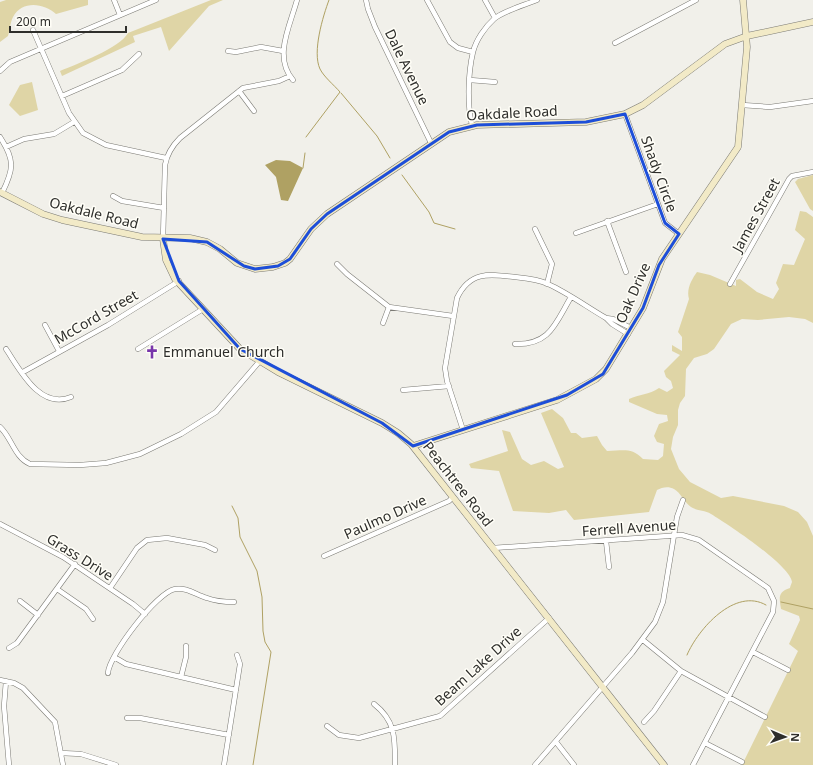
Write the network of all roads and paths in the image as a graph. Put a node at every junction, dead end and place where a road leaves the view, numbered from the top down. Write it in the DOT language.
graph roads {
  1 [pos="114,0"];
  2 [pos="156,0"];
  3 [pos="297,0"];
  4 [pos="366,0"];
  5 [pos="427,0"];
  6 [pos="485,0"];
  7 [pos="537,0"];
  8 [pos="696,0"];
  9 [pos="743,0"];
  10 [pos="120,15"];
  11 [pos="495,18"];
  12 [pos="813,22"];
  13 [pos="33,30"];
  14 [pos="747,36"];
  15 [pos="615,42"];
  16 [pos="41,49"];
  17 [pos="228,51"];
  18 [pos="283,51"];
  19 [pos="473,52"];
  20 [pos="139,54"];
  21 [pos="0,71"];
  22 [pos="470,80"];
  23 [pos="495,82"];
  24 [pos="239,91"];
  25 [pos="62,96"];
  26 [pos="813,101"];
  27 [pos="742,105"];
  28 [pos="254,111"];
  29 [pos="625,114"];
  30 [pos="74,122"];
  31 [pos="472,126"];
  32 [pos="0,137"];
  33 [pos="431,143"];
  34 [pos="6,147"];
  35 [pos="166,158"];
  36 [pos="813,172"];
  37 [pos="1,193"];
  38 [pos="113,196"];
  39 [pos="658,204"];
  40 [pos="164,208"];
  41 [pos="607,221"];
  42 [pos="535,229"];
  43 [pos="576,233"];
  44 [pos="679,234"];
  45 [pos="163,238"];
  46 [pos="337,264"];
  47 [pos="626,272"];
  48 [pos="179,281"];
  49 [pos="547,284"];
  50 [pos="730,284"];
  51 [pos="570,297"];
  52 [pos="388,307"];
  53 [pos="203,309"];
  54 [pos="453,316"];
  55 [pos="383,323"];
  56 [pos="45,325"];
  57 [pos="630,331"];
  58 [pos="515,344"];
  59 [pos="138,348"];
  60 [pos="6,349"];
  61 [pos="59,351"];
  62 [pos="259,362"];
  63 [pos="23,372"];
  64 [pos="449,386"];
  65 [pos="403,390"];
  66 [pos="71,397"];
  67 [pos="0,427"];
  68 [pos="463,430"];
  69 [pos="413,446"];
  70 [pos="453,498"];
  71 [pos="683,500"];
  72 [pos="0,524"];
  73 [pos="674,536"];
  74 [pos="606,541"];
  75 [pos="493,548"];
  76 [pos="215,550"];
  77 [pos="324,556"];
  78 [pos="74,564"];
  79 [pos="609,568"];
  80 [pos="110,588"];
  81 [pos="57,589"];
  82 [pos="20,601"];
  83 [pos="234,602"];
  84 [pos="145,614"];
  85 [pos="38,615"];
  86 [pos="549,618"];
  87 [pos="93,619"];
  88 [pos="643,640"];
  89 [pos="186,646"];
  90 [pos="9,648"];
  91 [pos="753,652"];
  92 [pos="237,655"];
  93 [pos="114,657"];
  94 [pos="788,670"];
  95 [pos="681,671"];
  96 [pos="108,672"];
  97 [pos="181,677"];
  98 [pos="0,680"];
  99 [pos="6,681"];
  100 [pos="602,687"];
  101 [pos="236,690"];
  102 [pos="729,697"];
  103 [pos="374,704"];
  104 [pos="765,716"];
  105 [pos="126,718"];
  106 [pos="644,722"];
  107 [pos="327,726"];
  108 [pos="393,729"];
  109 [pos="229,735"];
  110 [pos="556,742"];
  111 [pos="705,743"];
  112 [pos="61,753"];
  113 [pos="742,762"];
  114 [pos="9,765"];
  115 [pos="63,765"];
  116 [pos="113,765"];
  117 [pos="224,765"];
  118 [pos="395,765"];
  119 [pos="535,765"];
  120 [pos="574,765"];
  121 [pos="664,765"];
  122 [pos="693,765"];
  1 -- 10 [label="street"];
  2 -- 10 [label="street"];
  3 -- 18 [label="street"];
  4 -- 33 [label="street, Dale Avenue"];
  5 -- 19 [label="street"];
  6 -- 11 [label="street"];
  7 -- 11 [label="street"];
  8 -- 15 [label="street"];
  9 -- 14 [label="street, Oak Drive"];
  10 -- 16 [label="street"];
  11 -- 19 [label="street"];
  12 -- 14 [label="street, Oakdale Road"];
  13 -- 16 [label="street"];
  14 -- 27 [label="street, Oak Drive"];
  14 -- 29 [label="street, Oakdale Road"];
  16 -- 21 [label="street"];
  16 -- 25 [label="street"];
  17 -- 18 [label="street"];
  18 -- 24 [label="street"];
  19 -- 22 [label="street"];
  20 -- 25 [label="street"];
  22 -- 23 [label="street"];
  22 -- 31 [label="street"];
  24 -- 28 [label="street"];
  24 -- 35 [label="street"];
  25 -- 30 [label="street"];
  26 -- 27 [label="street"];
  27 -- 44 [label="street, Oak Drive"];
  29 -- 31 [label="street, Oakdale Road"];
  29 -- 39 [label="street, Shady Circle"];
  30 -- 34 [label="street"];
  30 -- 35 [label="street"];
  31 -- 33 [label="street, Oakdale Road"];
  32 -- 34 [label="street"];
  33 -- 45 [label="street, Oakdale Road"];
  34 -- 37 [label="street"];
  35 -- 40 [label="street, Peachtree Road"];
  36 -- 50 [label="street, James Street"];
  37 -- 45 [label="street, Oakdale Road"];
  38 -- 40 [label="street"];
  39 -- 41 [label="street"];
  39 -- 44 [label="street, Shady Circle"];
  40 -- 45 [label="street, Peachtree Road"];
  41 -- 43 [label="street"];
  41 -- 47 [label="street"];
  42 -- 49 [label="street"];
  44 -- 57 [label="street, Oak Drive"];
  45 -- 48 [label="street, Peachtree Road"];
  46 -- 52 [label="street"];
  48 -- 53 [label="street, Peachtree Road"];
  48 -- 61 [label="street, McCord Street"];
  49 -- 51 [label="street"];
  49 -- 54 [label="street"];
  51 -- 57 [label="street"];
  51 -- 58 [label="street"];
  52 -- 54 [label="street"];
  52 -- 55 [label="street"];
  53 -- 59 [label="street"];
  53 -- 62 [label="street, Peachtree Road"];
  54 -- 64 [label="street"];
  56 -- 61 [label="street"];
  57 -- 68 [label="street, Oak Drive"];
  60 -- 63 [label="street"];
  61 -- 63 [label="street, McCord Street"];
  62 -- 67 [label="street"];
  62 -- 69 [label="street, Peachtree Road"];
  63 -- 66 [label="street"];
  64 -- 65 [label="street"];
  64 -- 68 [label="street"];
  68 -- 69 [label="street, Oak Drive"];
  69 -- 70 [label="street, Peachtree Road"];
  70 -- 75 [label="street, Peachtree Road"];
  70 -- 77 [label="street, Paulmo Drive"];
  71 -- 73 [label="street"];
  72 -- 78 [label="street, Grass Drive"];
  73 -- 74 [label="street, Ferrell Avenue"];
  73 -- 88 [label="street"];
  73 -- 91 [label="street, Ferrell Avenue"];
  74 -- 75 [label="street, Ferrell Avenue"];
  74 -- 79 [label="street"];
  75 -- 86 [label="street, Peachtree Road"];
  76 -- 80 [label="street"];
  78 -- 80 [label="street, Grass Drive"];
  78 -- 81 [label="street"];
  80 -- 84 [label="street, Grass Drive"];
  81 -- 85 [label="street"];
  81 -- 87 [label="street"];
  82 -- 85 [label="street"];
  83 -- 84 [label="street"];
  84 -- 93 [label="street"];
  85 -- 90 [label="street"];
  86 -- 100 [label="street, Peachtree Road"];
  86 -- 108 [label="street, Beam Lake Drive"];
  88 -- 95 [label="street"];
  88 -- 100 [label="street"];
  89 -- 97 [label="street"];
  91 -- 94 [label="street"];
  91 -- 102 [label="street, Ferrell Avenue"];
  92 -- 101 [label="street"];
  93 -- 96 [label="street"];
  93 -- 97 [label="street"];
  95 -- 102 [label="street"];
  95 -- 106 [label="street"];
  97 -- 101 [label="street"];
  98 -- 99 [label="street"];
  99 -- 112 [label="street"];
  99 -- 114 [label="street"];
  100 -- 110 [label="street"];
  100 -- 121 [label="street, Peachtree Road"];
  101 -- 109 [label="street"];
  102 -- 104 [label="street"];
  102 -- 111 [label="street, Ferrell Avenue"];
  103 -- 108 [label="street"];
  105 -- 109 [label="street"];
  107 -- 108 [label="street, Beam Lake Drive"];
  108 -- 118 [label="street"];
  109 -- 117 [label="street"];
  110 -- 119 [label="street"];
  110 -- 120 [label="street"];
  111 -- 113 [label="street"];
  111 -- 122 [label="street, Ferrell Avenue"];
  112 -- 115 [label="street"];
  112 -- 116 [label="street"];
}
